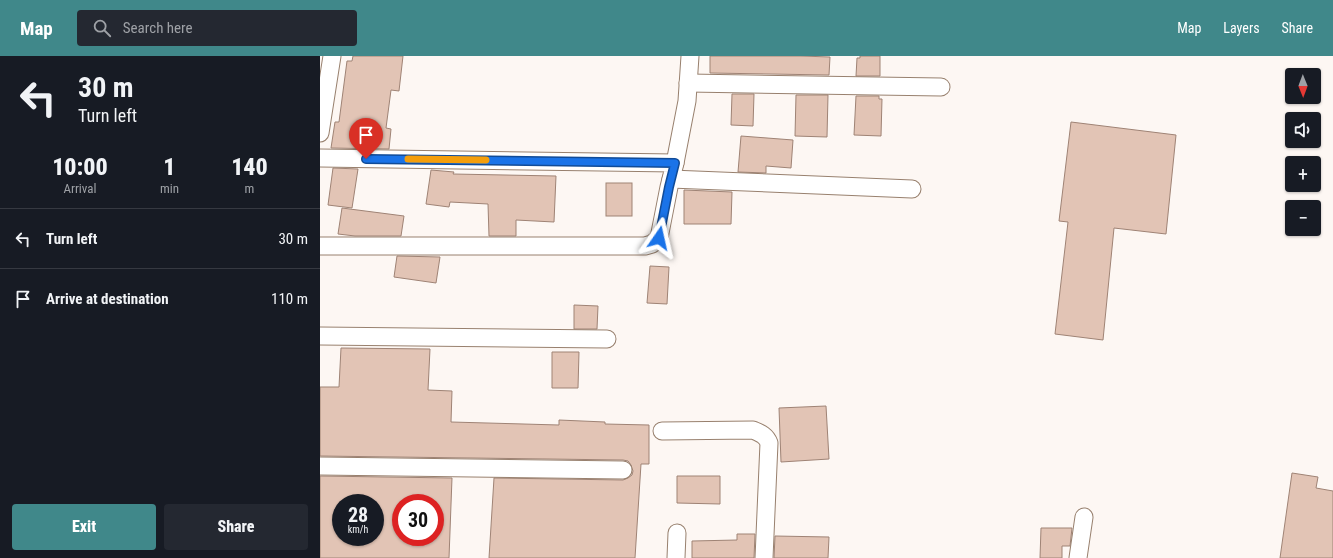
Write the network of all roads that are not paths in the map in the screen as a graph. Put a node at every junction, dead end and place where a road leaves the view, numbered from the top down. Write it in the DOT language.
graph roads {
  1 [pos="332,56"];
  2 [pos="690,56"];
  3 [pos="688,83"];
  4 [pos="941,87"];
  5 [pos="321,126"];
  6 [pos="320,158"];
  7 [pos="673,171"];
  8 [pos="912,189"];
  9 [pos="320,246"];
  10 [pos="320,336"];
  11 [pos="607,339"];
  12 [pos="662,431"];
  13 [pos="320,466"];
  14 [pos="623,470"];
  15 [pos="1084,517"];
  16 [pos="677,534"];
  17 [pos="676,558"];
  18 [pos="764,558"];
  19 [pos="1078,558"];
  1 -- 5 [label="street"];
  2 -- 3 [label="street"];
  3 -- 4 [label="street"];
  3 -- 7 [label="street"];
  6 -- 7 [label="street"];
  7 -- 8 [label="street"];
  7 -- 9 [label="street"];
  10 -- 11 [label="street"];
  12 -- 18 [label="street"];
  13 -- 14 [label="street"];
  15 -- 19 [label="street"];
  16 -- 17 [label="street"];
}
